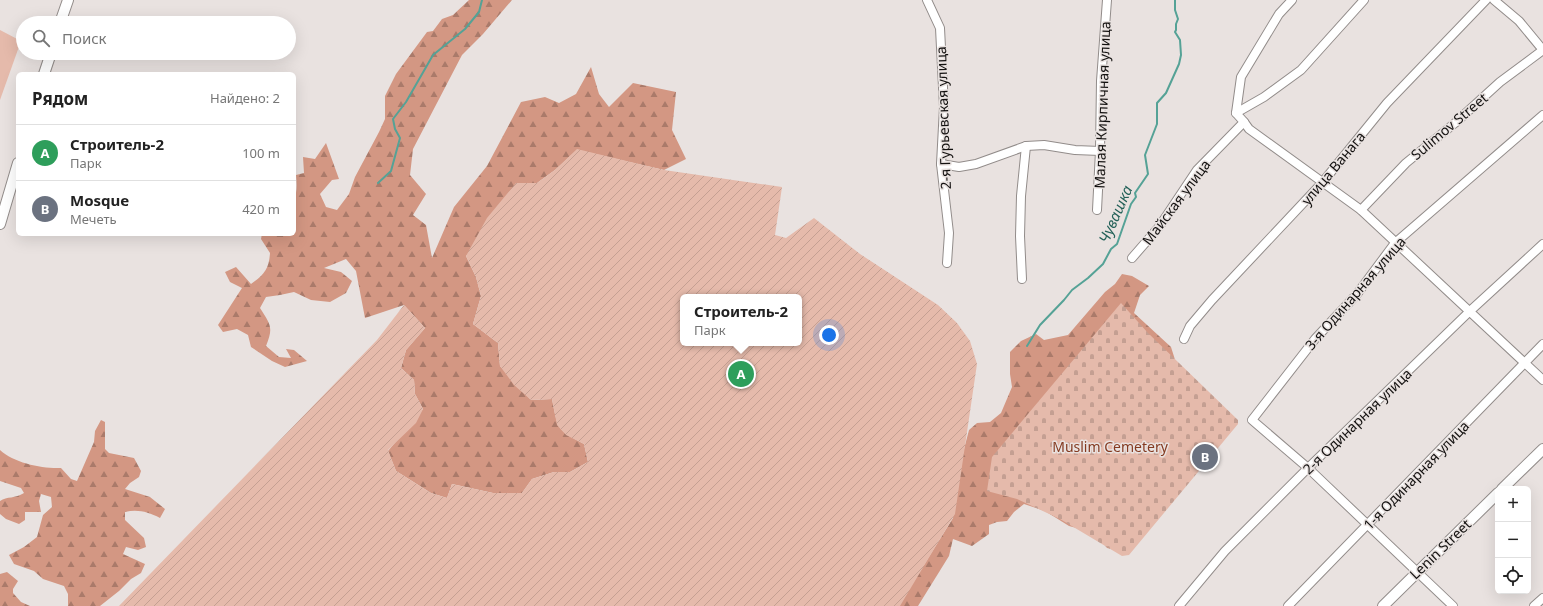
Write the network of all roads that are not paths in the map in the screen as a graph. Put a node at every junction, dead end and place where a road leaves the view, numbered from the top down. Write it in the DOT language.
graph roads {
  1 [pos="68,0"];
  2 [pos="927,0"];
  3 [pos="1107,0"];
  4 [pos="1292,0"];
  5 [pos="1364,0"];
  6 [pos="1486,0"];
  7 [pos="1494,0"];
  8 [pos="62,16"];
  9 [pos="1543,50"];
  10 [pos="49,60"];
  11 [pos="45,72"];
  12 [pos="1236,113"];
  13 [pos="1543,115"];
  14 [pos="1244,122"];
  15 [pos="1026,146"];
  16 [pos="1100,151"];
  17 [pos="942,164"];
  18 [pos="16,170"];
  19 [pos="1322,183"];
  20 [pos="1097,210"];
  21 [pos="1361,210"];
  22 [pos="0,224"];
  23 [pos="1395,243"];
  24 [pos="1543,244"];
  25 [pos="1132,258"];
  26 [pos="947,263"];
  27 [pos="1022,279"];
  28 [pos="1470,311"];
  29 [pos="1184,339"];
  30 [pos="1543,344"];
  31 [pos="1524,363"];
  32 [pos="1543,380"];
  33 [pos="1543,449"];
  34 [pos="1308,468"];
  35 [pos="1505,486"];
  36 [pos="1495,496"];
  37 [pos="1367,526"];
  38 [pos="1418,571"];
  39 [pos="1543,598"];
  40 [pos="1178,606"];
  41 [pos="1288,606"];
  42 [pos="1383,606"];
  43 [pos="1452,606"];
  44 [pos="1534,606"];
  1 -- 8 [label="main road"];
  2 -- 17 [label="street, 2-я Гурьевская улица"];
  3 -- 16 [label="street, Малая Кирпичная улица"];
  4 -- 12 [label="street"];
  5 -- 12 [label="street"];
  6 -- 19 [label="street, улица Ванага"];
  7 -- 9 [label="street"];
  9 -- 21 [label="street, Sulimov Street"];
  10 -- 11 [label="main road"];
  12 -- 14 [label="street"];
  13 -- 23 [label="street, 3-я Одинарная улица"];
  14 -- 19 [label="street"];
  14 -- 25 [label="street, Майская улица"];
  15 -- 16 [label="street"];
  15 -- 17 [label="street"];
  15 -- 27 [label="street"];
  16 -- 20 [label="street, Малая Кирпичная улица"];
  17 -- 26 [label="street, 2-я Гурьевская улица"];
  18 -- 22 [label="main road"];
  19 -- 21 [label="street"];
  19 -- 29 [label="street, улица Ванага"];
  21 -- 23 [label="street"];
  23 -- 28 [label="street"];
  23 -- 34 [label="street, 3-я Одинарная улица"];
  24 -- 28 [label="street, 2-я Одинарная улица"];
  28 -- 31 [label="street"];
  28 -- 34 [label="street, 2-я Одинарная улица"];
  30 -- 31 [label="street, 1-я Одинарная улица"];
  31 -- 32 [label="street"];
  31 -- 37 [label="street, 1-я Одинарная улица"];
  33 -- 35 [label="main road"];
  34 -- 37 [label="street"];
  34 -- 40 [label="street, 2-я Одинарная улица"];
  36 -- 38 [label="main road, Lenin Street"];
  37 -- 38 [label="street"];
  37 -- 41 [label="street, 1-я Одинарная улица"];
  38 -- 42 [label="main road, Lenin Street"];
  38 -- 43 [label="street"];
  39 -- 44 [label="street"];
}
